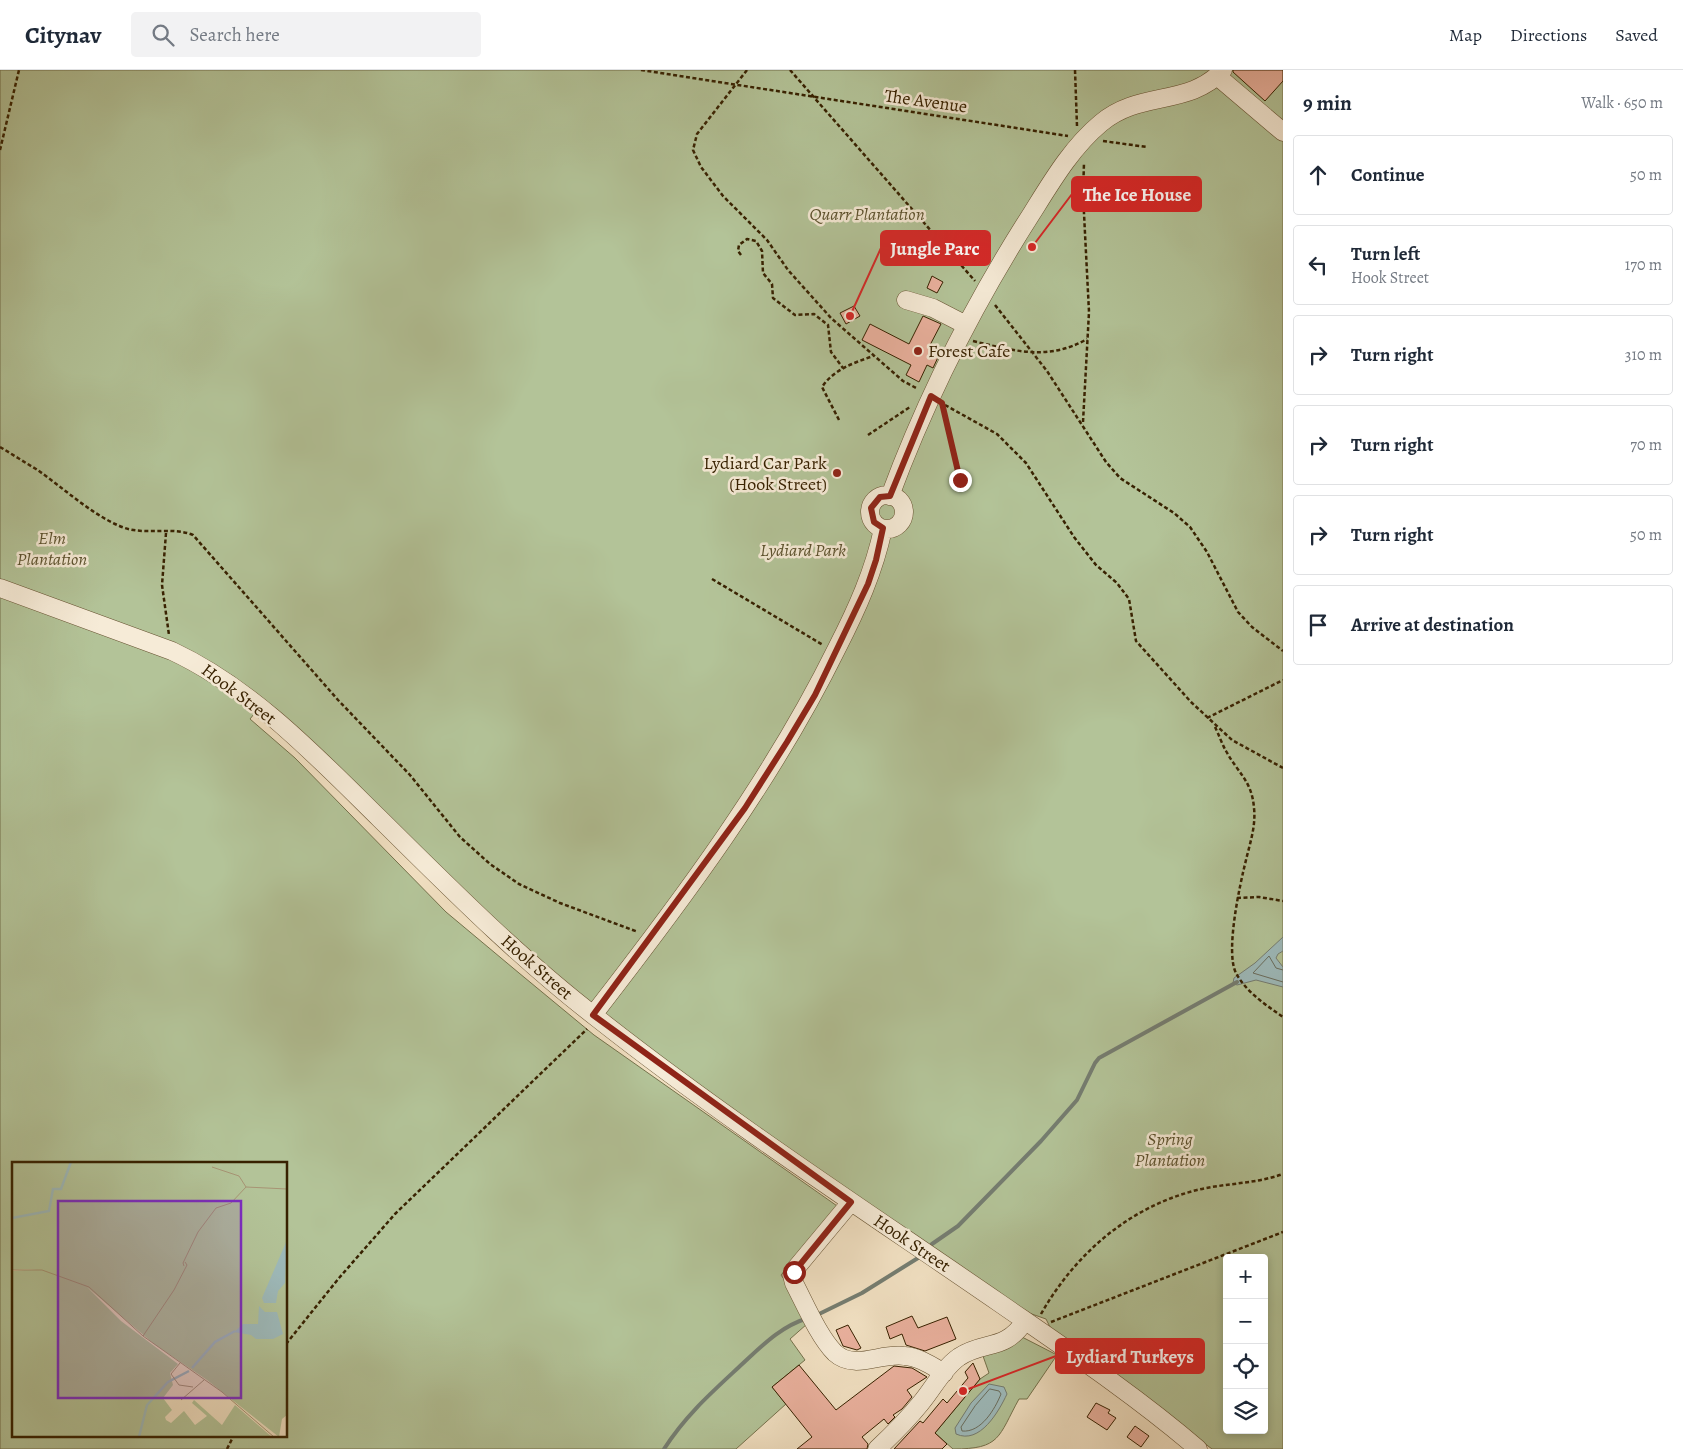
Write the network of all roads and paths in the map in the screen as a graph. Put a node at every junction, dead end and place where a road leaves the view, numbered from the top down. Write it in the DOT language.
graph roads {
  1 [pos="19,70"];
  2 [pos="641,70"];
  3 [pos="747,70"];
  4 [pos="790,70"];
  5 [pos="1075,70"];
  6 [pos="1220,73"];
  7 [pos="734,85"];
  8 [pos="813,96"];
  9 [pos="1283,132"];
  10 [pos="1081,138"];
  11 [pos="1146,147"];
  12 [pos="0,150"];
  13 [pos="741,255"];
  14 [pos="984,291"];
  15 [pos="906,300"];
  16 [pos="963,331"];
  17 [pos="1088,340"];
  18 [pos="1033,352"];
  19 [pos="873,356"];
  20 [pos="843,368"];
  21 [pos="931,396"];
  22 [pos="839,420"];
  23 [pos="1083,424"];
  24 [pos="868,435"];
  25 [pos="0,447"];
  26 [pos="960,480"];
  27 [pos="890,496"];
  28 [pos="883,528"];
  29 [pos="166,533"];
  30 [pos="712,579"];
  31 [pos="0,588"];
  32 [pos="166,618"];
  33 [pos="835,652"];
  34 [pos="1283,652"];
  35 [pos="1283,680"];
  36 [pos="1207,718"];
  37 [pos="1214,726"];
  38 [pos="1283,768"];
  39 [pos="1237,898"];
  40 [pos="1283,901"];
  41 [pos="653,936"];
  42 [pos="595,1017"];
  43 [pos="1283,1017"];
  44 [pos="1283,1174"];
  45 [pos="851,1202"];
  46 [pos="1283,1232"];
  47 [pos="1033,1326"];
  48 [pos="288,1342"];
  49 [pos="944,1372"];
  50 [pos="234,1436"];
  51 [pos="227,1449"];
  52 [pos="877,1449"];
  53 [pos="1198,1449"];
  1 -- 12 [label="path"];
  2 -- 7 [label="path, The Avenue"];
  3 -- 7 [label="path"];
  4 -- 8 [label="path"];
  5 -- 10 [label="path"];
  6 -- 9 [label="street"];
  6 -- 10 [label="street"];
  7 -- 8 [label="path, The Avenue"];
  7 -- 19 [label="path"];
  8 -- 10 [label="path, The Avenue"];
  8 -- 14 [label="path"];
  10 -- 11 [label="path, The Avenue"];
  10 -- 14 [label="street"];
  10 -- 17 [label="path"];
  13 -- 20 [label="path"];
  14 -- 16 [label="street"];
  14 -- 18 [label="path"];
  15 -- 16 [label="street"];
  16 -- 18 [label="path"];
  16 -- 21 [label="street"];
  17 -- 18 [label="path"];
  17 -- 23 [label="path"];
  18 -- 23 [label="path"];
  19 -- 20 [label="path"];
  19 -- 21 [label="path"];
  20 -- 22 [label="path"];
  21 -- 24 [label="path"];
  21 -- 27 [label="street"];
  23 -- 34 [label="path"];
  25 -- 29 [label="path"];
  26 -- 36 [label="path"];
  27 -- 28 [label="street"];
  27 -- 28 [label="street"];
  28 -- 33 [label="street"];
  29 -- 32 [label="path"];
  29 -- 41 [label="path"];
  30 -- 33 [label="path"];
  31 -- 42 [label="street, Hook Street"];
  33 -- 41 [label="street"];
  35 -- 36 [label="path"];
  36 -- 37 [label="path"];
  37 -- 38 [label="path"];
  37 -- 39 [label="path"];
  39 -- 40 [label="path"];
  39 -- 43 [label="path"];
  41 -- 42 [label="street"];
  42 -- 45 [label="street, Hook Street"];
  42 -- 48 [label="path"];
  44 -- 47 [label="path"];
  45 -- 47 [label="street, Hook Street"];
  45 -- 49 [label="street"];
  46 -- 47 [label="path"];
  47 -- 49 [label="street"];
  47 -- 53 [label="street, Hook Street"];
  49 -- 52 [label="street"];
  50 -- 51 [label="path"];
}
